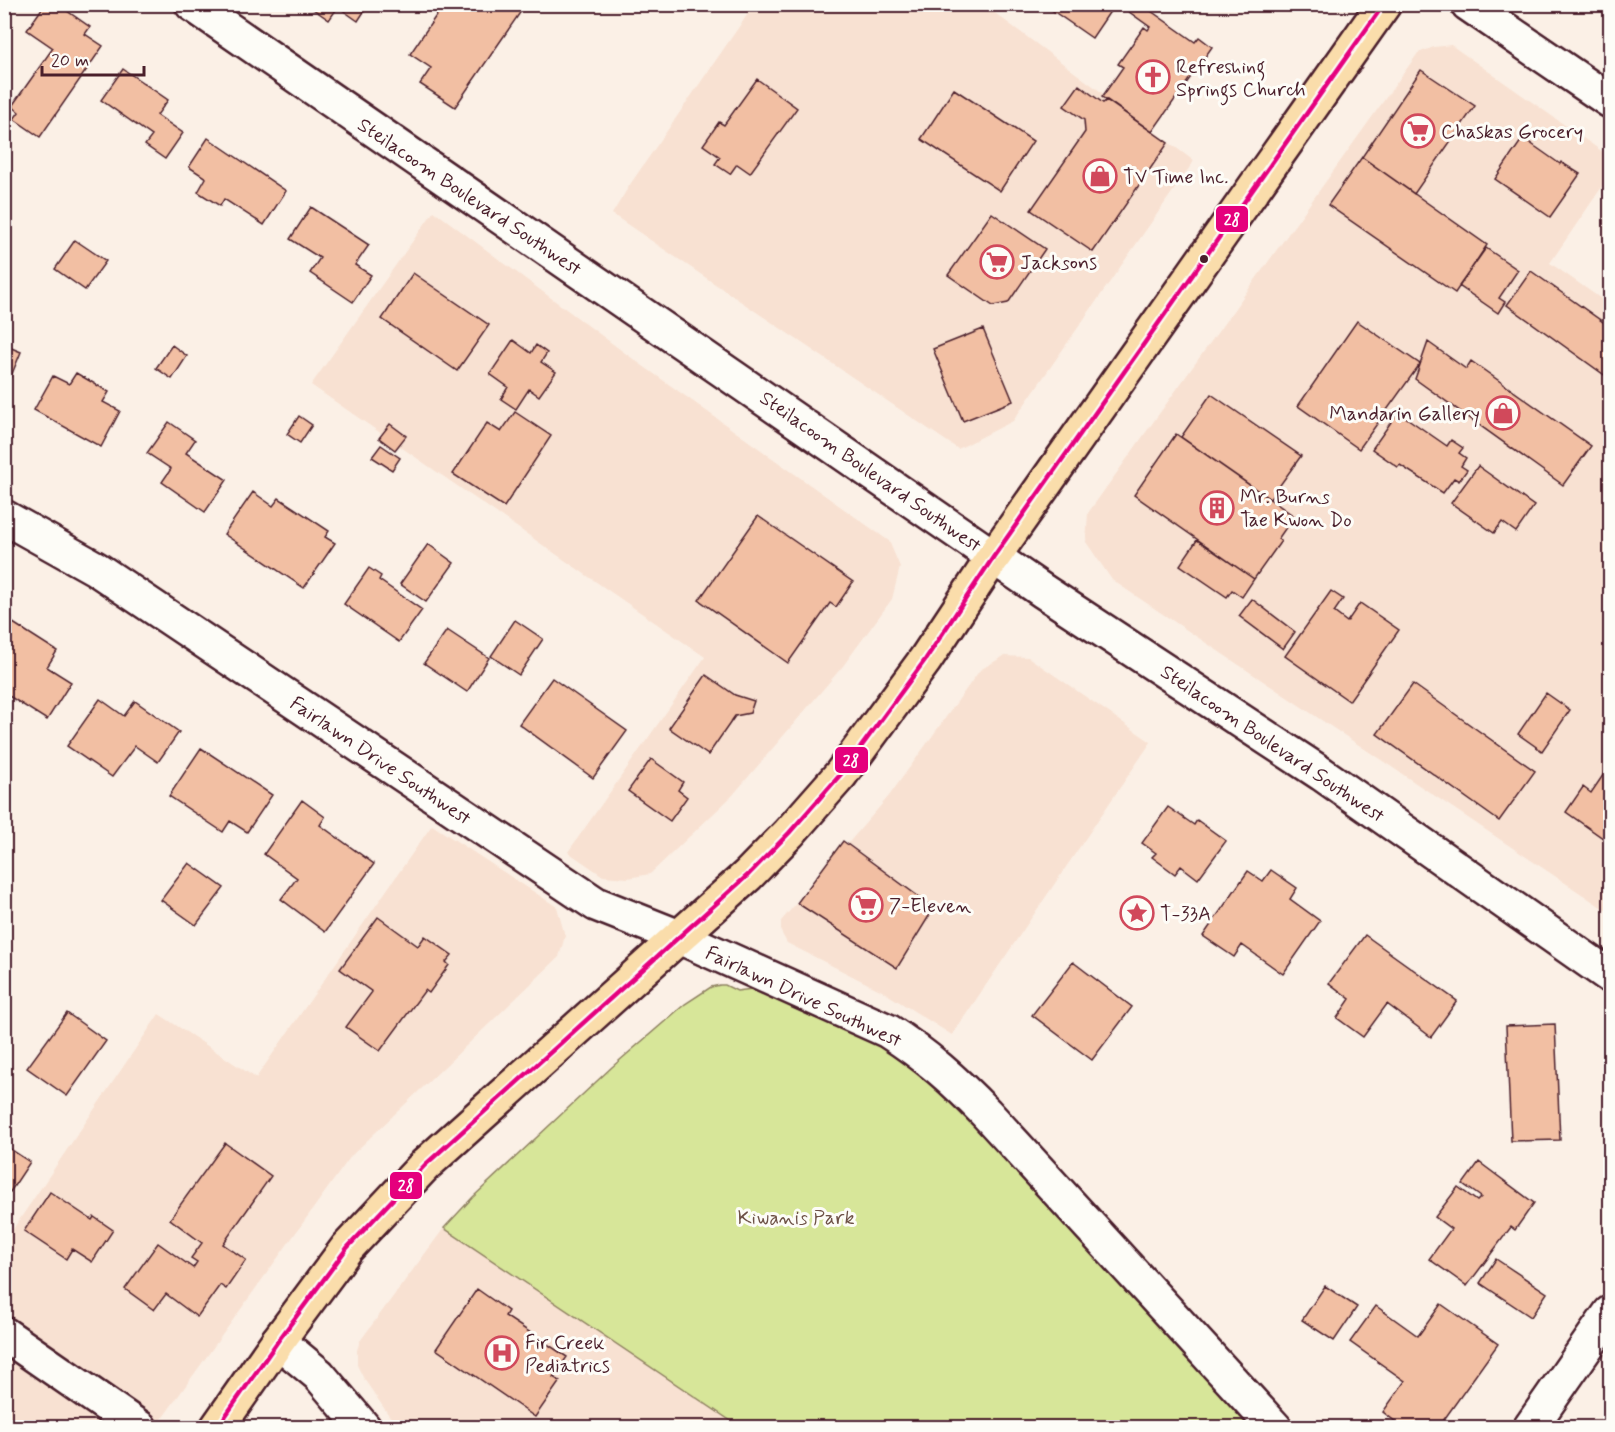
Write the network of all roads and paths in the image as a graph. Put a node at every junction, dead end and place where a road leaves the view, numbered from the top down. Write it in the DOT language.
graph roads {
  1 [pos="192,4"];
  2 [pos="1384,4"];
  3 [pos="1468,4"];
  4 [pos="1611,101"];
  5 [pos="4,517"];
  6 [pos="994,556"];
  7 [pos="679,937"];
  8 [pos="1611,976"];
  9 [pos="1611,1313"];
  10 [pos="4,1334"];
  11 [pos="278,1341"];
  12 [pos="140,1428"];
  13 [pos="217,1428"];
  14 [pos="364,1428"];
  15 [pos="1275,1428"];
  16 [pos="1530,1428"];
  1 -- 6 [label="street, Steilacoom Boulevard Southwest"];
  2 -- 6 [label="main road"];
  3 -- 4 [label="street"];
  5 -- 7 [label="street, Fairlawn Drive Southwest"];
  6 -- 7 [label="main road"];
  6 -- 8 [label="street, Steilacoom Boulevard Southwest"];
  7 -- 11 [label="main road"];
  7 -- 15 [label="street, Fairlawn Drive Southwest"];
  9 -- 16 [label="street"];
  10 -- 12 [label="street"];
  11 -- 13 [label="main road"];
  11 -- 14 [label="street"];
}
